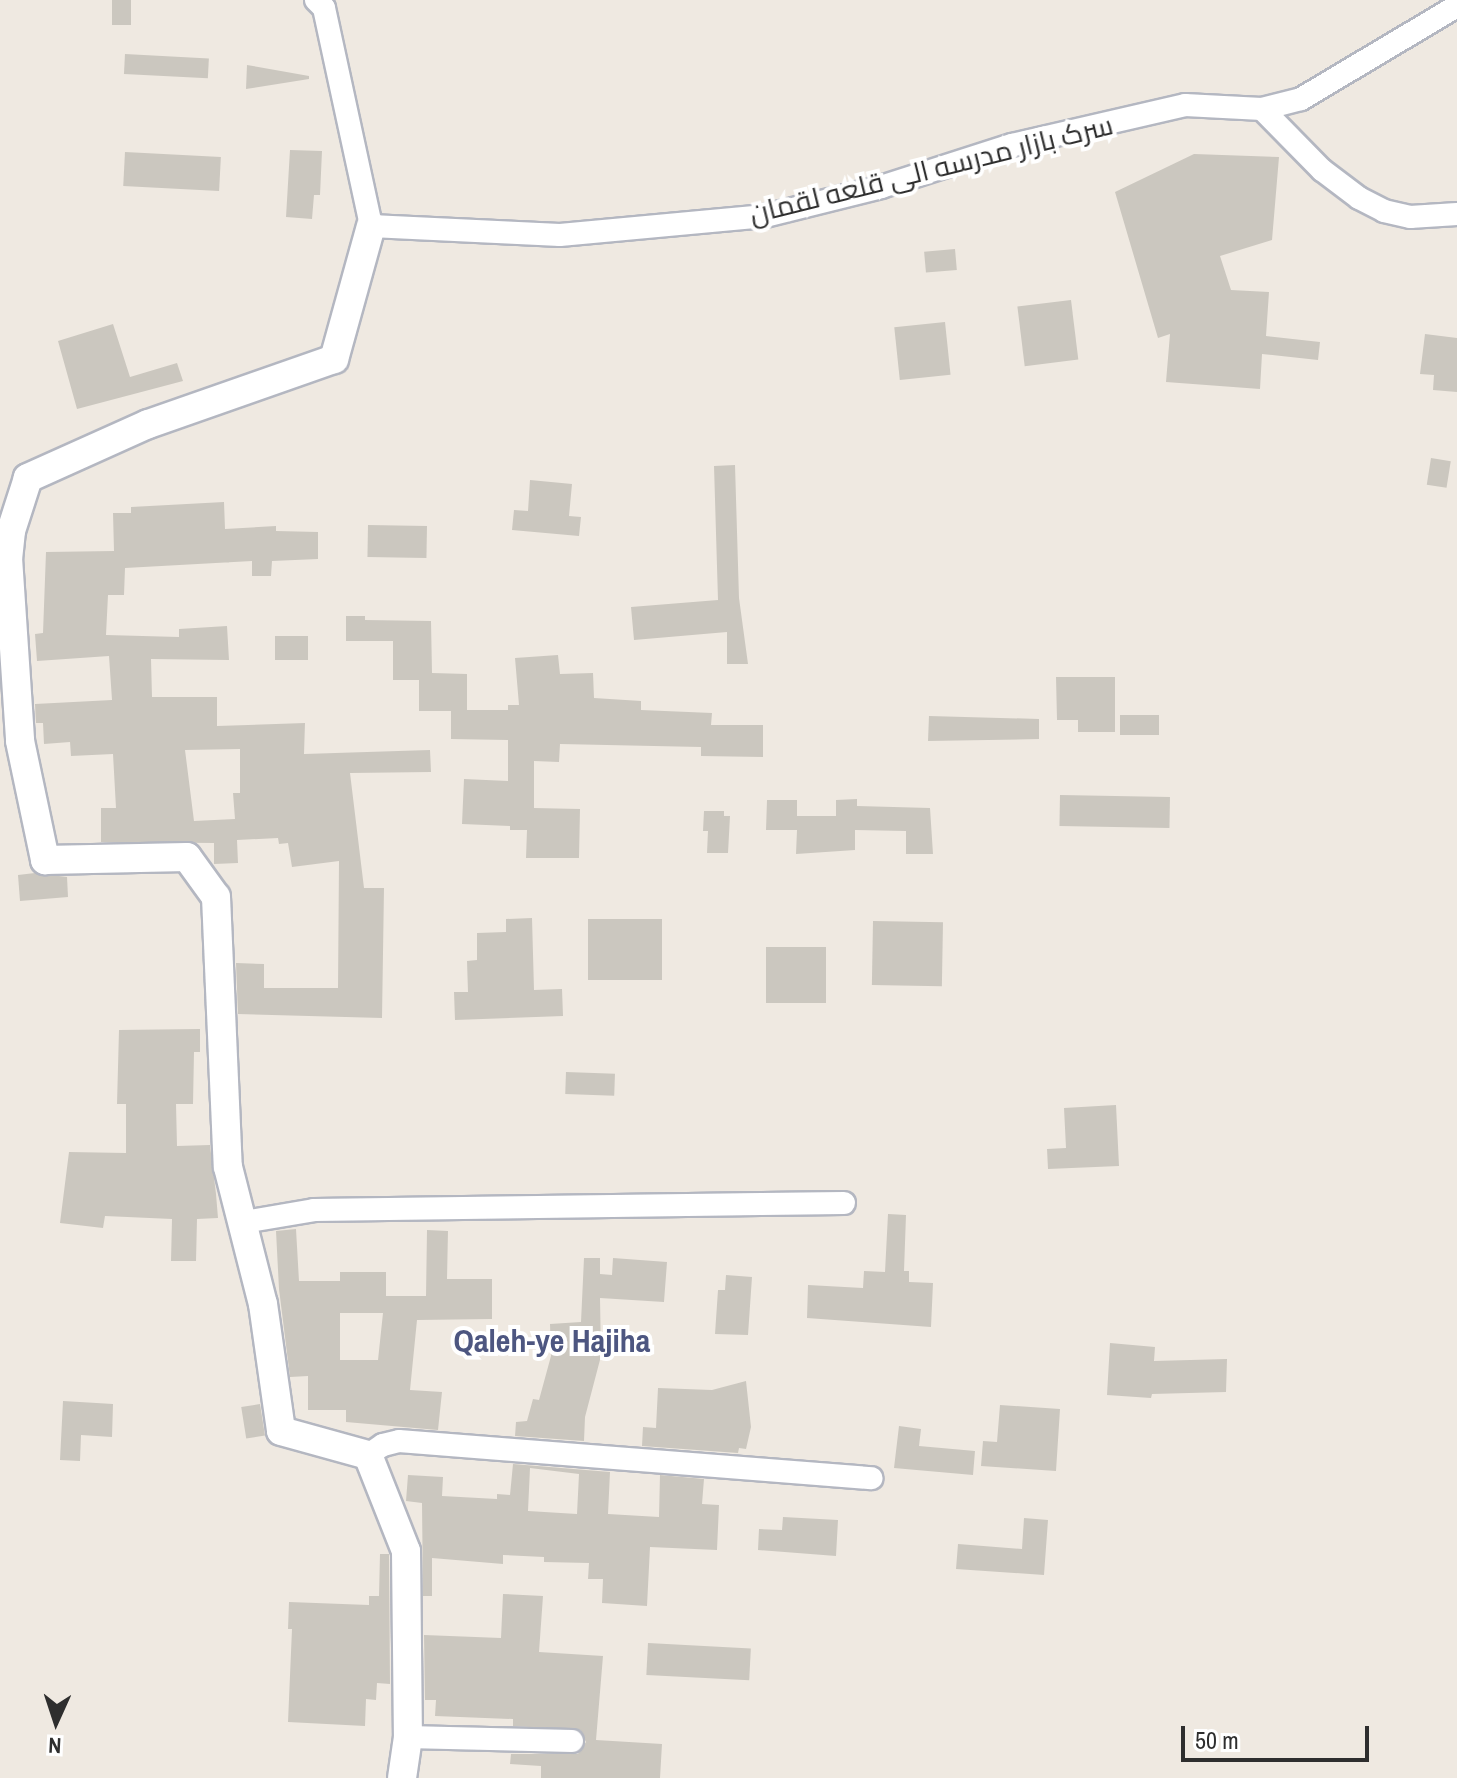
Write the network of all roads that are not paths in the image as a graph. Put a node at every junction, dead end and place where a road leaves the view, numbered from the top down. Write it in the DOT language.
graph roads {
  1 [pos="316,0"];
  2 [pos="1457,6"];
  3 [pos="1262,109"];
  4 [pos="1457,214"];
  5 [pos="371,226"];
  6 [pos="844,1203"];
  7 [pos="244,1222"];
  8 [pos="368,1455"];
  9 [pos="872,1478"];
  10 [pos="408,1737"];
  11 [pos="572,1741"];
  12 [pos="402,1778"];
  1 -- 5 [label="street"];
  2 -- 3 [label="street, سرک بازار مدرسه الی قلعه لقمان"];
  3 -- 4 [label="street"];
  3 -- 5 [label="street, سرک بازار مدرسه الی قلعه لقمان"];
  5 -- 7 [label="street"];
  6 -- 7 [label="street"];
  7 -- 8 [label="street"];
  8 -- 9 [label="street"];
  8 -- 10 [label="street"];
  10 -- 11 [label="street"];
  10 -- 12 [label="street"];
}
